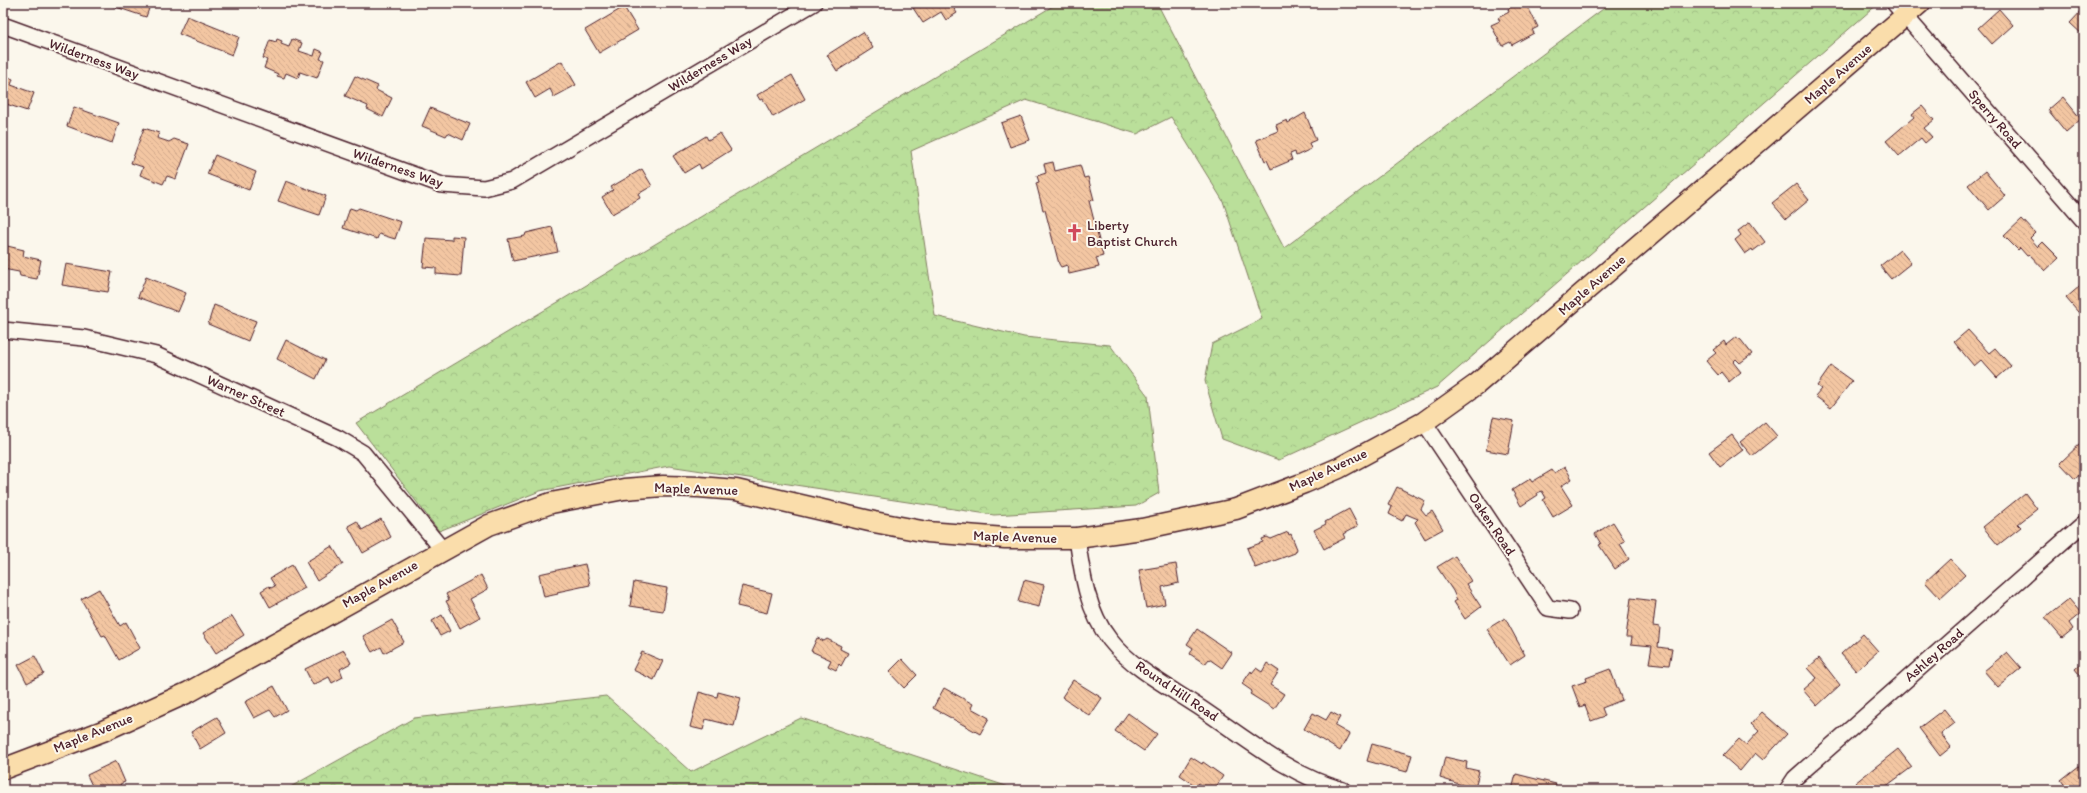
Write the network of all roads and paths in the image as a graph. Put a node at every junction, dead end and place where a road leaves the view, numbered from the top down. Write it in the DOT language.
graph roads {
  1 [pos="814,3"];
  2 [pos="1920,3"];
  3 [pos="1900,10"];
  4 [pos="3,25"];
  5 [pos="2084,221"];
  6 [pos="3,330"];
  7 [pos="1424,422"];
  8 [pos="2084,523"];
  9 [pos="1077,538"];
  10 [pos="442,550"];
  11 [pos="1570,611"];
  12 [pos="3,769"];
  13 [pos="1343,790"];
  14 [pos="1787,790"];
  1 -- 4 [label="street, Wilderness Way"];
  2 -- 3 [label="main road, Maple Avenue"];
  3 -- 5 [label="street, Sperry Road"];
  3 -- 7 [label="main road, Maple Avenue"];
  6 -- 10 [label="street, Warner Street"];
  7 -- 9 [label="main road, Maple Avenue"];
  7 -- 11 [label="street, Oaken Road"];
  8 -- 14 [label="street, Ashley Road"];
  9 -- 10 [label="main road, Maple Avenue"];
  9 -- 13 [label="street, Round Hill Road"];
  10 -- 12 [label="main road, Maple Avenue"];
}
